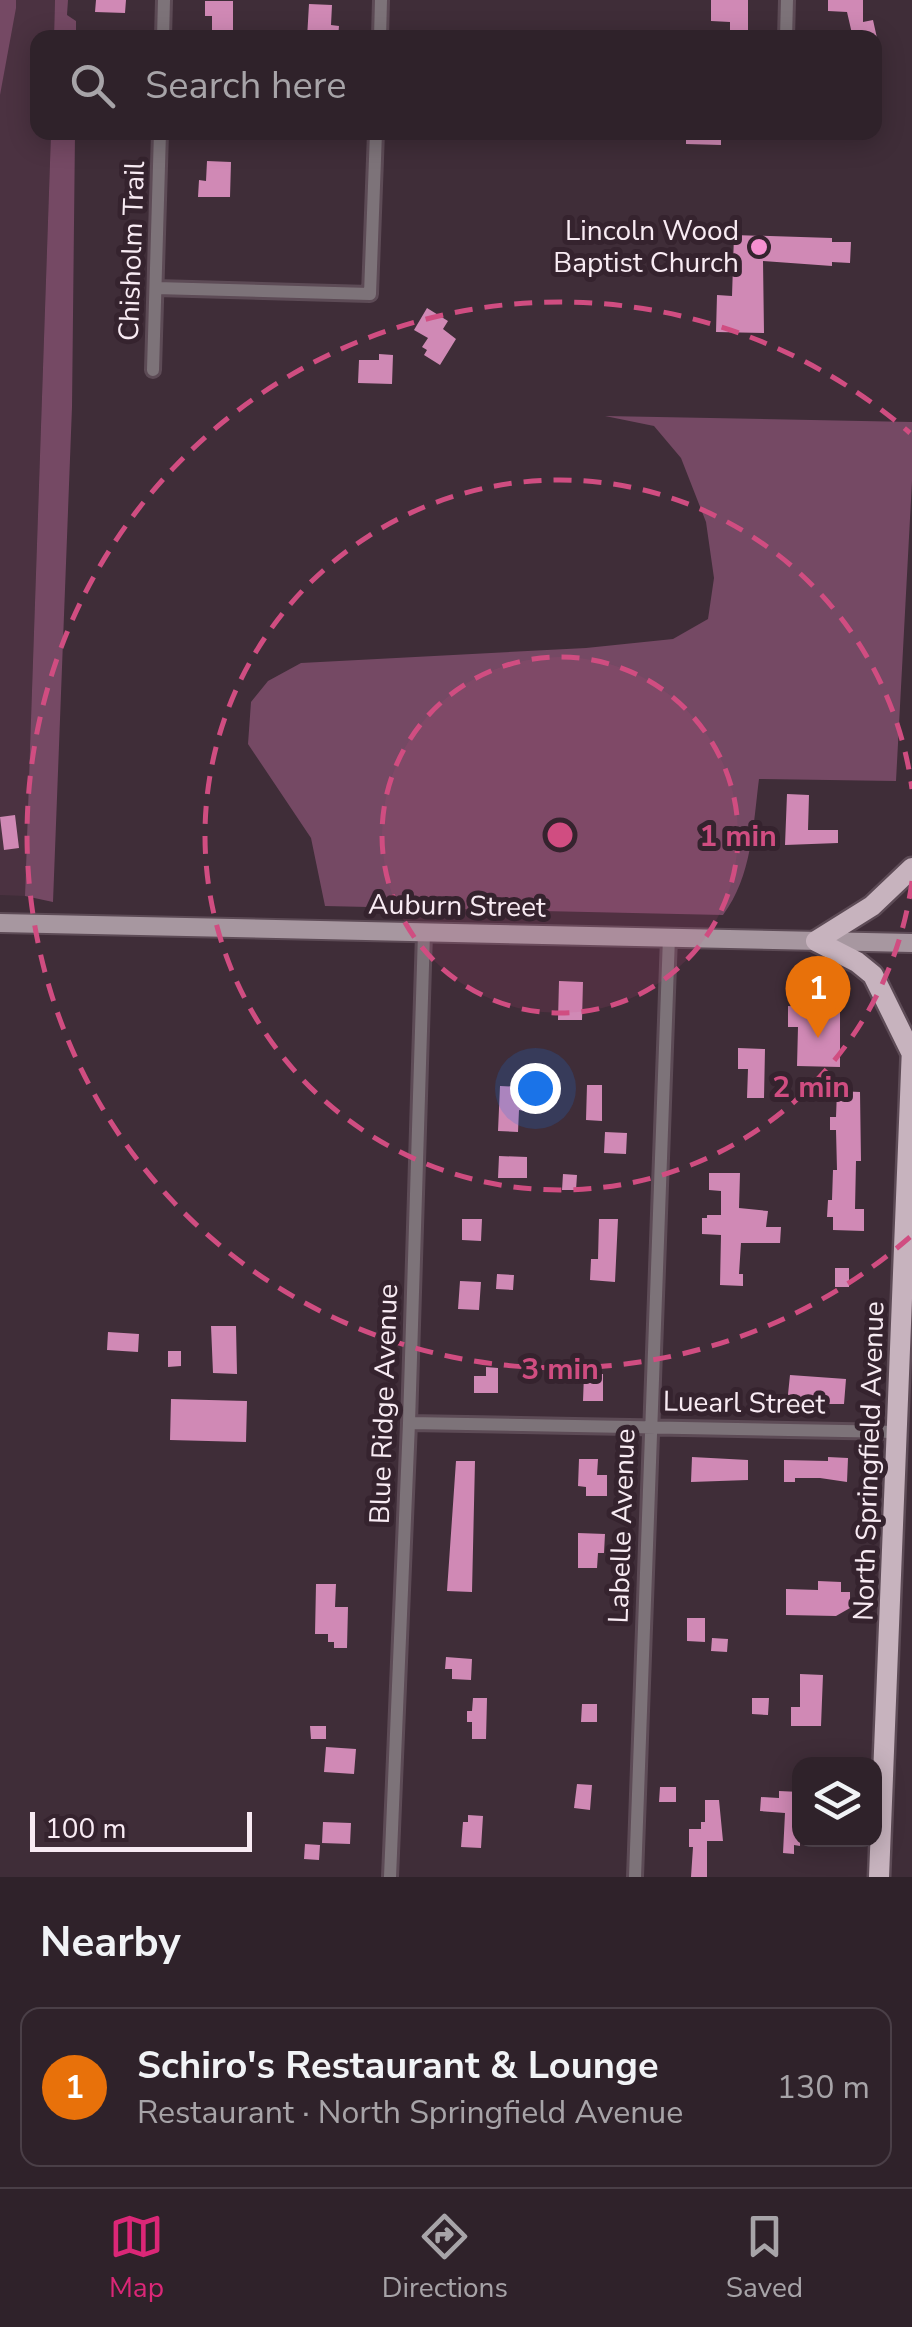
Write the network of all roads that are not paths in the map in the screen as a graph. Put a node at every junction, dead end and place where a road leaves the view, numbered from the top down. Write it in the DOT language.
graph roads {
  1 [pos="164,0"];
  2 [pos="381,0"];
  3 [pos="787,0"];
  4 [pos="163,30"];
  5 [pos="380,30"];
  6 [pos="786,30"];
  7 [pos="160,140"];
  8 [pos="376,140"];
  9 [pos="156,288"];
  10 [pos="153,370"];
  11 [pos="912,868"];
  12 [pos="0,923"];
  13 [pos="424,932"];
  14 [pos="669,937"];
  15 [pos="816,941"];
  16 [pos="912,943"];
  17 [pos="912,1052"];
  18 [pos="409,1423"];
  19 [pos="650,1426"];
  20 [pos="897,1432"];
  21 [pos="390,1877"];
  22 [pos="635,1877"];
  23 [pos="879,1877"];
  1 -- 4 [label="street"];
  2 -- 5 [label="street"];
  3 -- 6 [label="street"];
  7 -- 9 [label="street, Chisholm Trail"];
  8 -- 9 [label="street"];
  9 -- 10 [label="street, Chisholm Trail"];
  11 -- 15 [label="main road"];
  12 -- 13 [label="main road, Auburn Street"];
  13 -- 14 [label="main road, Auburn Street"];
  13 -- 18 [label="street, Blue Ridge Avenue"];
  14 -- 15 [label="main road, Auburn Street"];
  14 -- 19 [label="street, Labelle Avenue"];
  15 -- 16 [label="main road, Auburn Street"];
  15 -- 17 [label="main road"];
  17 -- 20 [label="main road, North Springfield Avenue"];
  18 -- 19 [label="street, Luearl Street"];
  18 -- 21 [label="street, Blue Ridge Avenue"];
  19 -- 20 [label="street, Luearl Street"];
  19 -- 22 [label="street, Labelle Avenue"];
  20 -- 23 [label="main road, North Springfield Avenue"];
}
